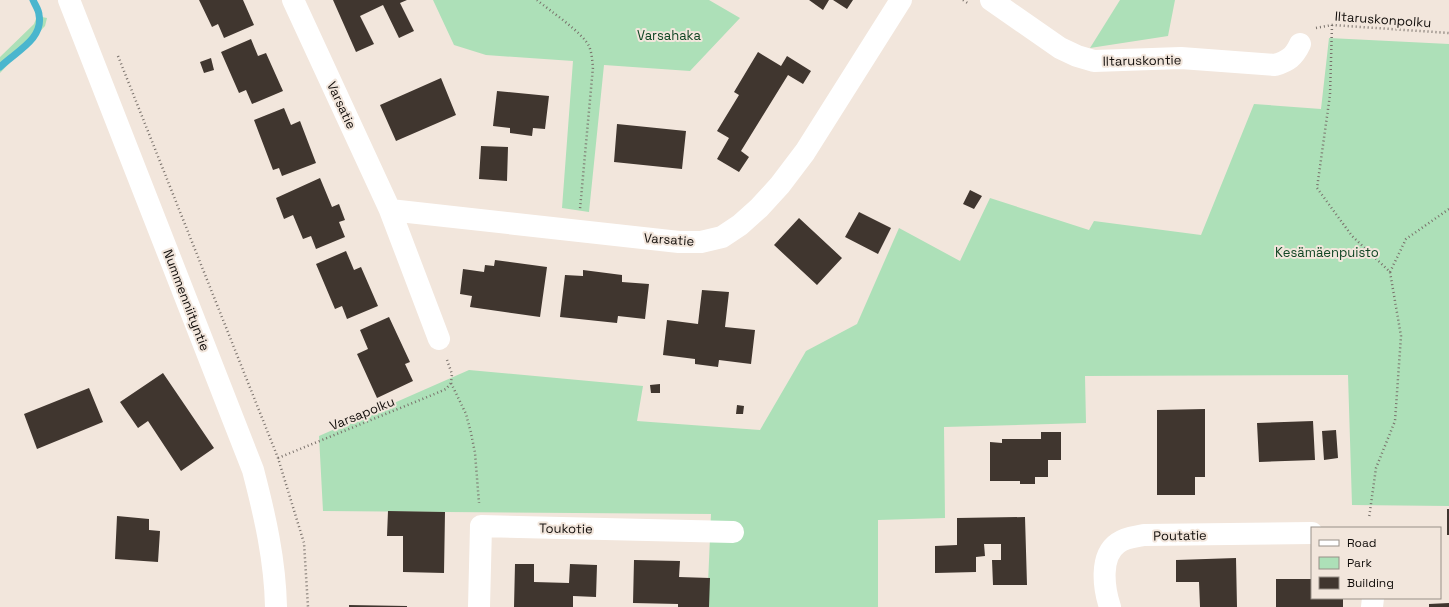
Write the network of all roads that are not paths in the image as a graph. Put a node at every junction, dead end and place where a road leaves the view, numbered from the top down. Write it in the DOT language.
graph roads {
  1 [pos="69,0"];
  2 [pos="293,0"];
  3 [pos="901,0"];
  4 [pos="991,0"];
  5 [pos="1300,44"];
  6 [pos="390,210"];
  7 [pos="439,339"];
  8 [pos="734,532"];
  9 [pos="1311,533"];
  10 [pos="276,607"];
  11 [pos="479,607"];
  12 [pos="1110,607"];
  1 -- 10 [label="street, Nummenniityntie"];
  2 -- 6 [label="street, Varsatie"];
  3 -- 6 [label="street, Varsatie"];
  4 -- 5 [label="street, Iltaruskontie"];
  6 -- 7 [label="street, Varsatie"];
  8 -- 11 [label="street, Toukotie"];
  9 -- 12 [label="street, Poutatie"];
}
